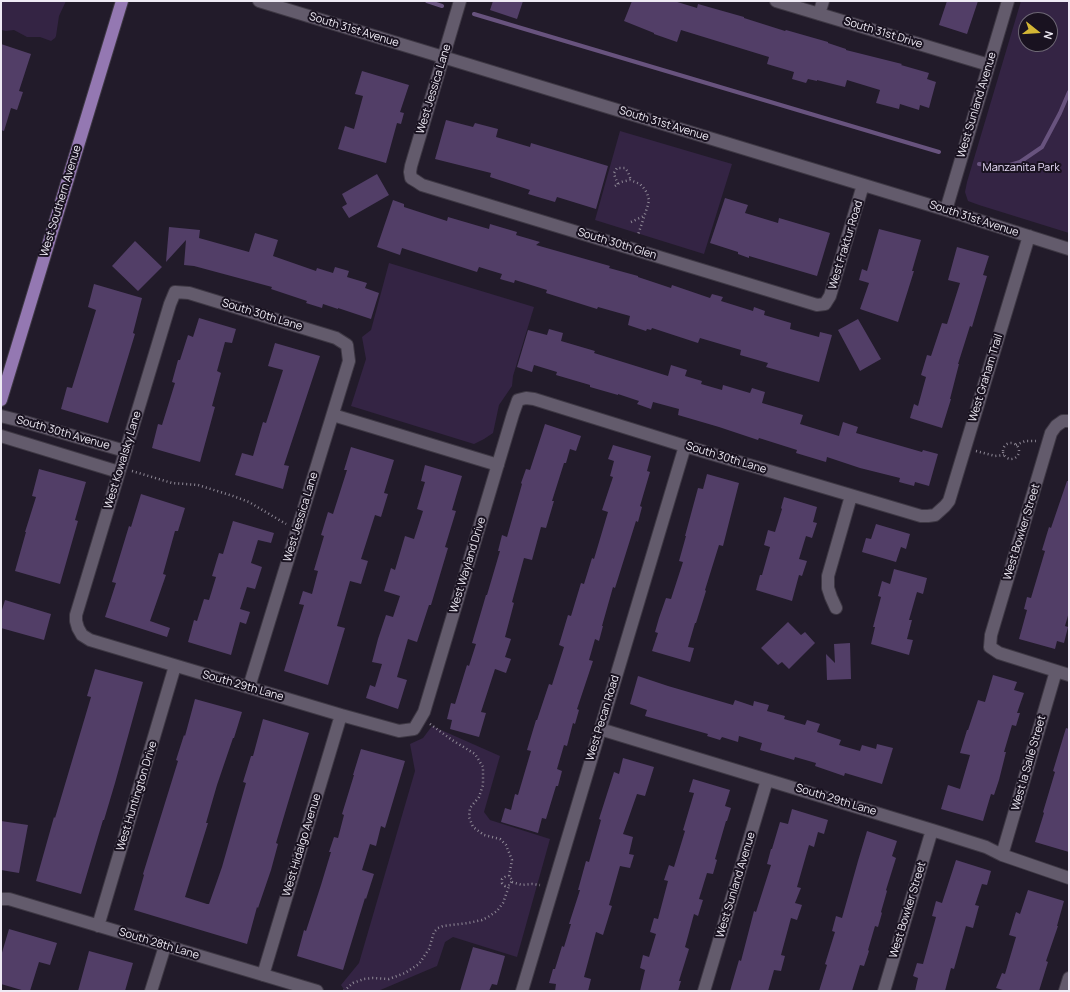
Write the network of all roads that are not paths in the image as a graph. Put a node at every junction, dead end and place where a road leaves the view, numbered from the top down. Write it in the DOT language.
graph roads {
  1 [pos="122,1"];
  2 [pos="259,1"];
  3 [pos="460,1"];
  4 [pos="776,1"];
  5 [pos="822,1"];
  6 [pos="1008,1"];
  7 [pos="819,14"];
  8 [pos="443,57"];
  9 [pos="989,65"];
  10 [pos="411,178"];
  11 [pos="863,185"];
  12 [pos="946,210"];
  13 [pos="1029,236"];
  14 [pos="1069,249"];
  15 [pos="175,292"];
  16 [pos="825,304"];
  17 [pos="347,346"];
  18 [pos="1,400"];
  19 [pos="518,400"];
  20 [pos="333,415"];
  21 [pos="1,416"];
  22 [pos="1066,421"];
  23 [pos="1,436"];
  24 [pos="685,446"];
  25 [pos="125,452"];
  26 [pos="498,465"];
  27 [pos="120,470"];
  28 [pos="851,496"];
  29 [pos="935,515"];
  30 [pos="836,608"];
  31 [pos="78,628"];
  32 [pos="175,666"];
  33 [pos="1056,671"];
  34 [pos="1069,675"];
  35 [pos="249,687"];
  36 [pos="341,715"];
  37 [pos="414,729"];
  38 [pos="600,729"];
  39 [pos="767,780"];
  40 [pos="932,830"];
  41 [pos="1002,856"];
  42 [pos="1069,878"];
  43 [pos="1,899"];
  44 [pos="98,926"];
  45 [pos="165,946"];
  46 [pos="263,975"];
  47 [pos="1069,978"];
  48 [pos="151,991"];
  49 [pos="317,991"];
  50 [pos="522,991"];
  51 [pos="704,991"];
  52 [pos="884,991"];
  53 [pos="1065,991"];
  1 -- 18 [label="main road, West Southern Avenue"];
  2 -- 8 [label="street, South 31st Avenue"];
  3 -- 8 [label="street, West Jessica Lane"];
  4 -- 7 [label="street, South 31st Drive"];
  5 -- 7 [label="street"];
  6 -- 9 [label="street, West Sunland Avenue"];
  7 -- 9 [label="street, South 31st Drive"];
  8 -- 10 [label="street, West Jessica Lane"];
  8 -- 11 [label="street, South 31st Avenue"];
  9 -- 12 [label="street, West Sunland Avenue"];
  10 -- 16 [label="street, South 30th Glen"];
  11 -- 12 [label="street, South 31st Avenue"];
  11 -- 16 [label="street, West Fraktur Road"];
  12 -- 13 [label="street, South 31st Avenue"];
  13 -- 14 [label="street, South 31st Avenue"];
  13 -- 29 [label="street, West Graham Trail"];
  15 -- 17 [label="street, South 30th Lane"];
  15 -- 25 [label="street, West Kowalsky Lane"];
  17 -- 20 [label="street, West Jessica Lane"];
  19 -- 24 [label="street, South 30th Lane"];
  19 -- 26 [label="street, West Wayland Drive"];
  20 -- 26 [label="street"];
  20 -- 35 [label="street, West Jessica Lane"];
  21 -- 25 [label="street, South 30th Avenue"];
  22 -- 33 [label="street, West Bowker Street"];
  23 -- 27 [label="street, South 30th Avenue"];
  24 -- 28 [label="street, South 30th Lane"];
  24 -- 38 [label="street, West Pecan Road"];
  25 -- 27 [label="street, West Kowalsky Lane"];
  26 -- 37 [label="street, West Wayland Drive"];
  27 -- 31 [label="street, West Kowalsky Lane"];
  28 -- 29 [label="street, South 30th Lane"];
  28 -- 30 [label="street"];
  31 -- 32 [label="street, South 29th Lane"];
  32 -- 35 [label="street, South 29th Lane"];
  32 -- 44 [label="street, West Huntington Drive"];
  33 -- 34 [label="street"];
  33 -- 41 [label="street, West la Salle Street"];
  35 -- 36 [label="street, South 29th Lane"];
  36 -- 37 [label="street, South 29th Lane"];
  36 -- 46 [label="street, West Hidalgo Avenue"];
  38 -- 39 [label="street, South 29th Lane"];
  38 -- 50 [label="street, West Pecan Road"];
  39 -- 40 [label="street, South 29th Lane"];
  39 -- 51 [label="street, West Sunland Avenue"];
  40 -- 41 [label="street, South 29th Lane"];
  40 -- 52 [label="street, West Bowker Street"];
  41 -- 42 [label="street, South 29th Lane"];
  43 -- 44 [label="street, South 28th Lane"];
  44 -- 45 [label="street, South 28th Lane"];
  45 -- 46 [label="street, South 28th Lane"];
  45 -- 48 [label="street"];
  46 -- 49 [label="street, South 28th Lane"];
  47 -- 53 [label="street"];
}
